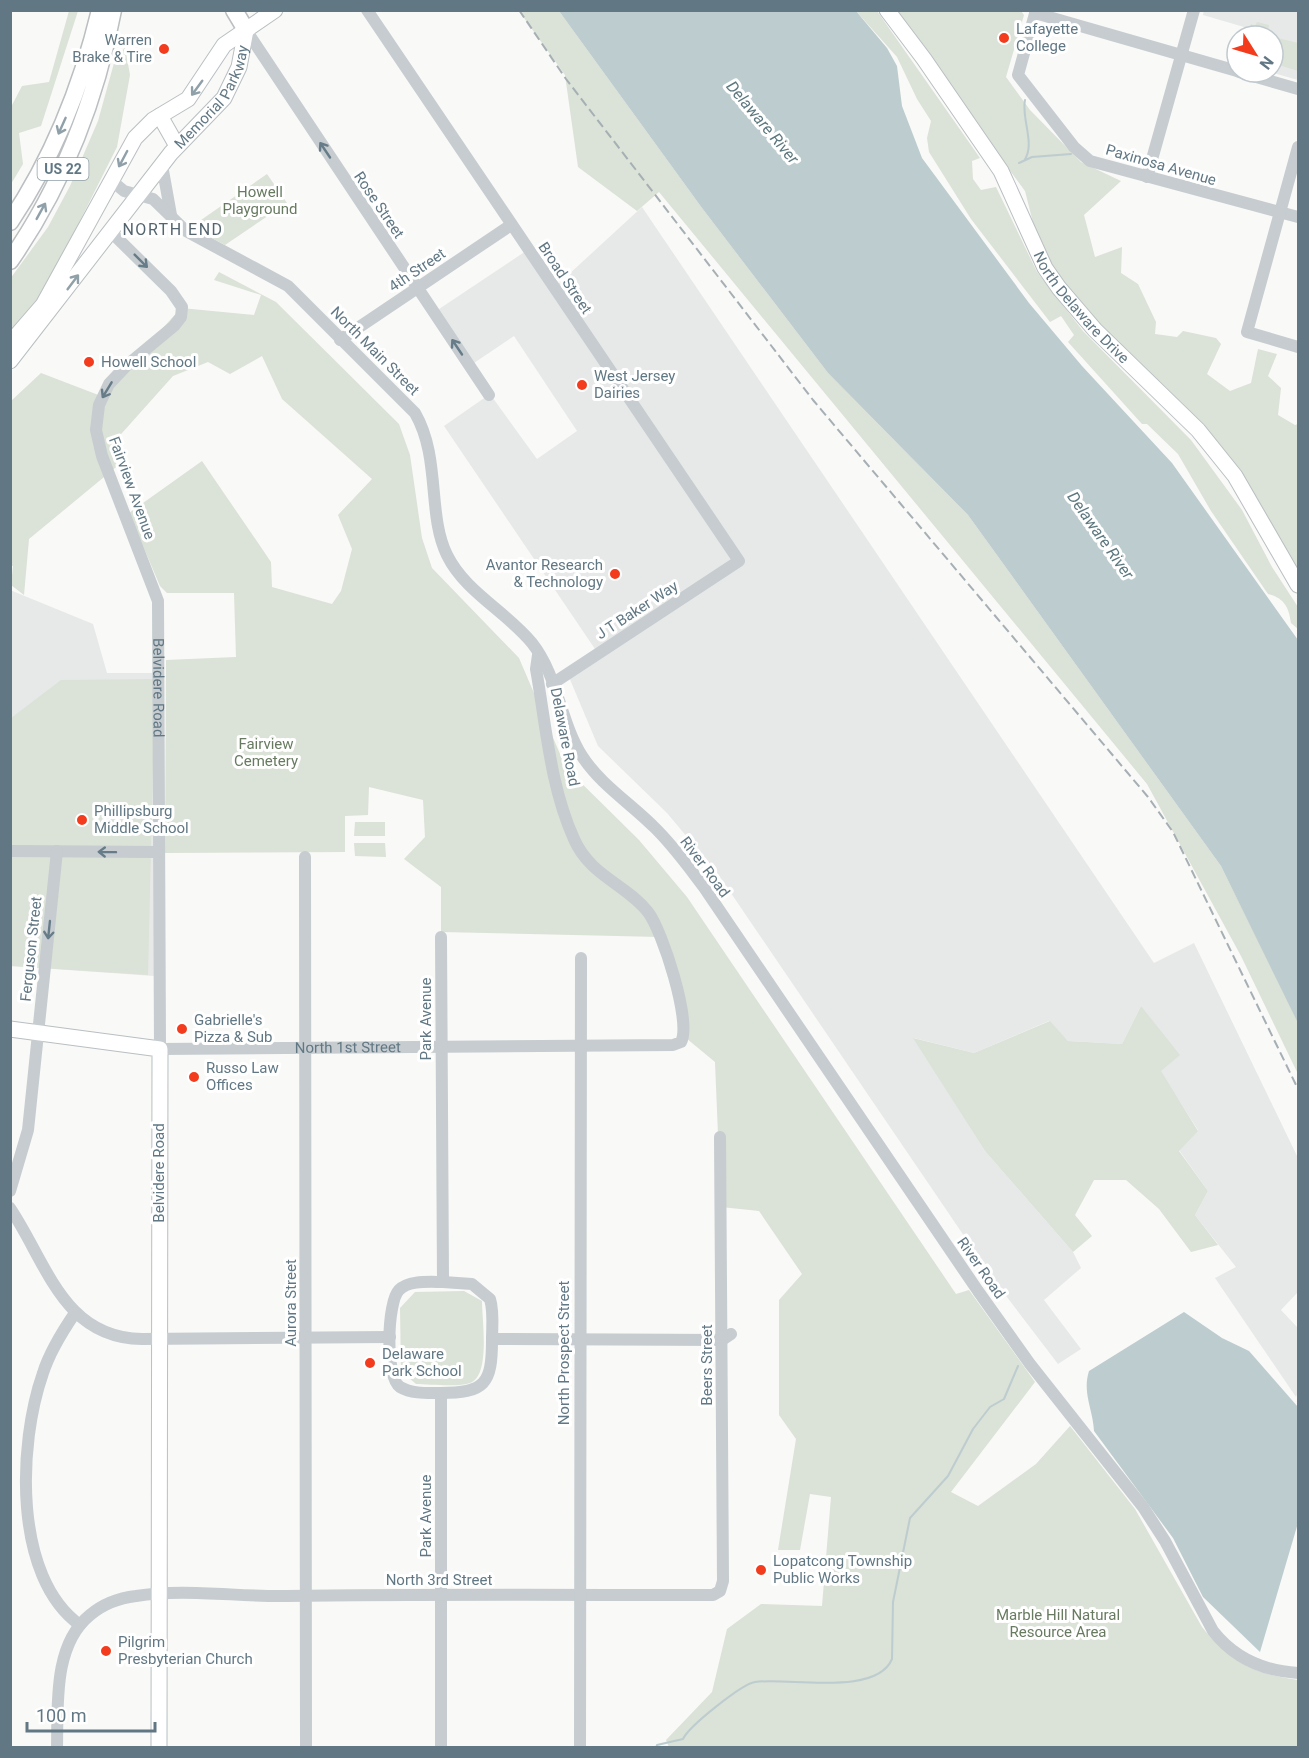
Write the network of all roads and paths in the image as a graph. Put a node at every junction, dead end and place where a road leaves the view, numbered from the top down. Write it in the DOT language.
graph roads {
  1 [pos="100,10"];
  2 [pos="113,10"];
  3 [pos="234,10"];
  4 [pos="275,10"];
  5 [pos="367,10"];
  6 [pos="887,10"];
  7 [pos="1194,10"];
  8 [pos="1036,12"];
  9 [pos="246,30"];
  10 [pos="1182,55"];
  11 [pos="1225,68"];
  12 [pos="1281,84"];
  13 [pos="1299,89"];
  14 [pos="160,116"];
  15 [pos="177,146"];
  16 [pos="1299,147"];
  17 [pos="162,165"];
  18 [pos="1147,177"];
  19 [pos="112,182"];
  20 [pos="138,195"];
  21 [pos="1280,212"];
  22 [pos="171,216"];
  23 [pos="1299,218"];
  24 [pos="10,222"];
  25 [pos="512,225"];
  26 [pos="84,230"];
  27 [pos="106,237"];
  28 [pos="10,261"];
  29 [pos="417,288"];
  30 [pos="340,340"];
  31 [pos="10,343"];
  32 [pos="1299,347"];
  33 [pos="10,361"];
  34 [pos="489,395"];
  35 [pos="739,561"];
  36 [pos="1299,585"];
  37 [pos="158,599"];
  38 [pos="539,653"];
  39 [pos="552,684"];
  40 [pos="10,851"];
  41 [pos="57,851"];
  42 [pos="157,852"];
  43 [pos="305,857"];
  44 [pos="441,937"];
  45 [pos="581,958"];
  46 [pos="10,1029"];
  47 [pos="38,1032"];
  48 [pos="683,1038"];
  49 [pos="441,1046"];
  50 [pos="579,1046"];
  51 [pos="306,1047"];
  52 [pos="159,1049"];
  53 [pos="720,1137"];
  54 [pos="10,1191"];
  55 [pos="10,1208"];
  56 [pos="443,1282"];
  57 [pos="75,1313"];
  58 [pos="390,1337"];
  59 [pos="727,1337"];
  60 [pos="159,1338"];
  61 [pos="306,1338"];
  62 [pos="492,1339"];
  63 [pos="579,1339"];
  64 [pos="441,1393"];
  65 [pos="720,1591"];
  66 [pos="158,1594"];
  67 [pos="579,1595"];
  68 [pos="306,1596"];
  69 [pos="441,1596"];
  70 [pos="80,1625"];
  71 [pos="1299,1673"];
  72 [pos="57,1748"];
  73 [pos="159,1748"];
  74 [pos="306,1748"];
  75 [pos="441,1748"];
  76 [pos="580,1748"];
  1 -- 24 [label="highway, US 22, one-way"];
  28 -- 2 [label="highway, US 22, one-way"];
  3 -- 9 [label="highway"];
  4 -- 9 [label="main road"];
  5 -- 25 [label="street, Broad Street"];
  6 -- 36 [label="main road, North Delaware Drive"];
  7 -- 10 [label="street"];
  8 -- 10 [label="street"];
  8 -- 18 [label="street, Paxinosa Avenue"];
  9 -- 14 [label="main road, Memorial Parkway, one-way"];
  9 -- 15 [label="main road, Memorial Parkway"];
  29 -- 9 [label="street, Rose Street, one-way"];
  10 -- 11 [label="street"];
  10 -- 18 [label="street"];
  12 -- 13 [label="street"];
  14 -- 15 [label="main road"];
  14 -- 19 [label="main road, Memorial Parkway, one-way"];
  15 -- 17 [label="main road, Memorial Parkway"];
  16 -- 21 [label="street"];
  17 -- 20 [label="main road, Memorial Parkway"];
  17 -- 22 [label="street"];
  18 -- 21 [label="street, Paxinosa Avenue"];
  19 -- 20 [label="street, North Main Street"];
  19 -- 26 [label="main road, Memorial Parkway"];
  20 -- 22 [label="street, North Main Street"];
  20 -- 27 [label="main road, Memorial Parkway"];
  21 -- 23 [label="street, Paxinosa Avenue"];
  21 -- 32 [label="street"];
  22 -- 30 [label="street, North Main Street"];
  25 -- 29 [label="street, 4th Street"];
  25 -- 35 [label="street, Broad Street"];
  26 -- 27 [label="main road"];
  26 -- 31 [label="main road, Memorial Parkway"];
  33 -- 27 [label="main road, Memorial Parkway, one-way"];
  27 -- 37 [label="street, Fairview Avenue, one-way"];
  29 -- 30 [label="street, 4th Street"];
  34 -- 29 [label="street, Rose Street, one-way"];
  30 -- 38 [label="street, North Main Street"];
  35 -- 39 [label="street, J T Baker Way"];
  37 -- 42 [label="street, Belvidere Road"];
  38 -- 39 [label="street, North Main Street"];
  38 -- 48 [label="street, Delaware Road"];
  39 -- 71 [label="street, River Road"];
  40 -- 41 [label="street"];
  42 -- 41 [label="street, one-way"];
  41 -- 47 [label="street, Ferguson Street, one-way"];
  42 -- 52 [label="street, Belvidere Road"];
  43 -- 51 [label="street, Aurora Street"];
  44 -- 49 [label="street, Park Avenue"];
  45 -- 50 [label="street, North Prospect Street"];
  46 -- 47 [label="main road, North 1st Street"];
  47 -- 52 [label="main road, North 1st Street"];
  47 -- 54 [label="street, Ferguson Street"];
  48 -- 50 [label="street, North 1st Street"];
  49 -- 50 [label="street, North 1st Street"];
  49 -- 51 [label="street, North 1st Street"];
  49 -- 56 [label="street, Park Avenue"];
  50 -- 63 [label="street, North Prospect Street"];
  51 -- 52 [label="street, North 1st Street"];
  51 -- 61 [label="street, Aurora Street"];
  52 -- 60 [label="main road, Belvidere Road"];
  53 -- 59 [label="street, Beers Street"];
  55 -- 57 [label="street"];
  56 -- 58 [label="street"];
  56 -- 62 [label="street"];
  57 -- 60 [label="street"];
  57 -- 70 [label="street"];
  58 -- 61 [label="street"];
  58 -- 64 [label="street"];
  59 -- 63 [label="street"];
  59 -- 65 [label="street, Beers Street"];
  60 -- 61 [label="street"];
  60 -- 66 [label="main road, Belvidere Road"];
  61 -- 68 [label="street, Aurora Street"];
  62 -- 63 [label="street"];
  62 -- 64 [label="street"];
  63 -- 67 [label="street, North Prospect Street"];
  64 -- 69 [label="street, Park Avenue"];
  65 -- 67 [label="street, North 3rd Street"];
  66 -- 68 [label="street, North 3rd Street"];
  66 -- 70 [label="street, North 3rd Street"];
  66 -- 73 [label="main road, Belvidere Road"];
  67 -- 69 [label="street, North 3rd Street"];
  67 -- 76 [label="street, North Prospect Street"];
  68 -- 69 [label="street, North 3rd Street"];
  68 -- 74 [label="street, Aurora Street"];
  69 -- 75 [label="street, Park Avenue"];
  70 -- 72 [label="street"];
}
